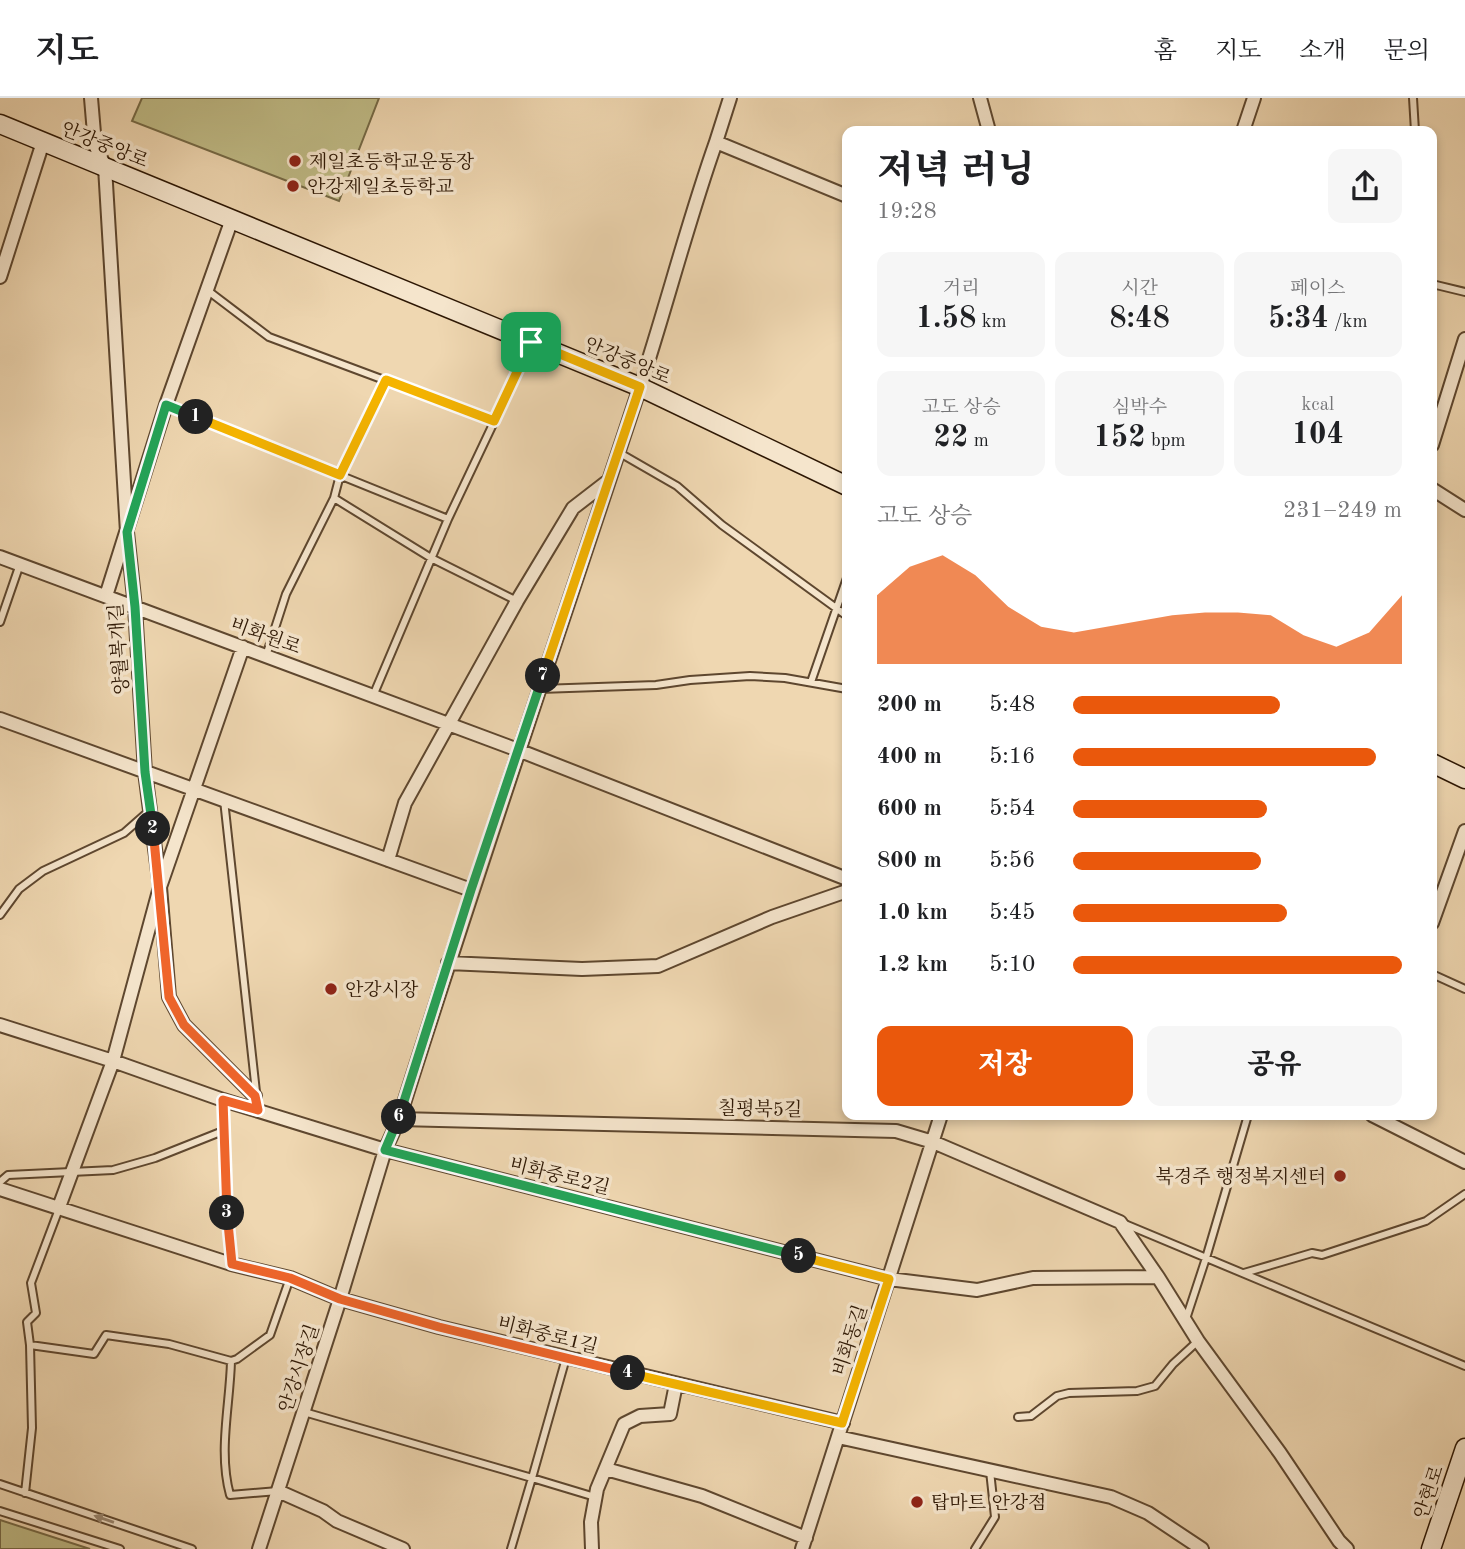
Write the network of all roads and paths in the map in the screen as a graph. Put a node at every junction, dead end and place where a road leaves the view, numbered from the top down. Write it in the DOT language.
graph roads {
  1 [pos="91,98"];
  2 [pos="730,98"];
  3 [pos="980,98"];
  4 [pos="1254,98"];
  5 [pos="1413,98"];
  6 [pos="0,124"];
  7 [pos="988,126"];
  8 [pos="1245,126"];
  9 [pos="1415,126"];
  10 [pos="43,142"];
  11 [pos="716,142"];
  12 [pos="105,167"];
  13 [pos="842,194"];
  14 [pos="232,219"];
  15 [pos="0,277"];
  16 [pos="1437,285"];
  17 [pos="207,289"];
  18 [pos="1465,292"];
  19 [pos="1465,339"];
  20 [pos="531,342"];
  21 [pos="386,380"];
  22 [pos="640,387"];
  23 [pos="166,405"];
  24 [pos="494,421"];
  25 [pos="1437,429"];
  26 [pos="618,452"];
  27 [pos="340,475"];
  28 [pos="608,480"];
  29 [pos="842,484"];
  30 [pos="1437,492"];
  31 [pos="334,498"];
  32 [pos="1465,510"];
  33 [pos="448,519"];
  34 [pos="127,532"];
  35 [pos="0,557"];
  36 [pos="432,558"];
  37 [pos="20,564"];
  38 [pos="842,594"];
  39 [pos="106,596"];
  40 [pos="517,601"];
  41 [pos="135,607"];
  42 [pos="837,609"];
  43 [pos="842,612"];
  44 [pos="0,622"];
  45 [pos="243,647"];
  46 [pos="266,656"];
  47 [pos="811,682"];
  48 [pos="538,689"];
  49 [pos="842,689"];
  50 [pos="373,696"];
  51 [pos="0,719"];
  52 [pos="449,724"];
  53 [pos="518,750"];
  54 [pos="1437,765"];
  55 [pos="145,772"];
  56 [pos="1465,779"];
  57 [pos="195,790"];
  58 [pos="224,800"];
  59 [pos="150,810"];
  60 [pos="1465,831"];
  61 [pos="388,860"];
  62 [pos="842,877"];
  63 [pos="160,887"];
  64 [pos="471,890"];
  65 [pos="842,893"];
  66 [pos="1437,909"];
  67 [pos="0,915"];
  68 [pos="448,963"];
  69 [pos="1437,976"];
  70 [pos="1465,989"];
  71 [pos="0,1025"];
  72 [pos="113,1061"];
  73 [pos="255,1096"];
  74 [pos="223,1100"];
  75 [pos="258,1110"];
  76 [pos="399,1119"];
  77 [pos="940,1120"];
  78 [pos="1247,1120"];
  79 [pos="1382,1120"];
  80 [pos="223,1130"];
  81 [pos="933,1142"];
  82 [pos="385,1150"];
  83 [pos="1465,1162"];
  84 [pos="72,1172"];
  85 [pos="0,1182"];
  86 [pos="0,1189"];
  87 [pos="1465,1194"];
  88 [pos="60,1207"];
  89 [pos="1120,1222"];
  90 [pos="1206,1258"];
  91 [pos="232,1264"];
  92 [pos="1244,1273"];
  93 [pos="1158,1277"];
  94 [pos="290,1278"];
  95 [pos="889,1279"];
  96 [pos="340,1299"];
  97 [pos="1185,1320"];
  98 [pos="1198,1341"];
  99 [pos="30,1345"];
  100 [pos="566,1358"];
  101 [pos="231,1361"];
  102 [pos="1465,1366"];
  103 [pos="676,1384"];
  104 [pos="304,1412"];
  105 [pos="1017,1417"];
  106 [pos="842,1423"];
  107 [pos="838,1437"];
  108 [pos="1465,1448"];
  109 [pos="606,1469"];
  110 [pos="990,1469"];
  111 [pos="532,1478"];
  112 [pos="0,1484"];
  113 [pos="278,1491"];
  114 [pos="24,1493"];
  115 [pos="595,1497"];
  116 [pos="0,1511"];
  117 [pos="804,1544"];
  118 [pos="120,1549"];
  119 [pos="192,1549"];
  120 [pos="259,1549"];
  121 [pos="403,1549"];
  122 [pos="511,1549"];
  123 [pos="592,1549"];
  124 [pos="975,1549"];
  125 [pos="1202,1549"];
  126 [pos="1347,1549"];
  127 [pos="1431,1549"];
  1 -- 12 [label="street, 양월복개길"];
  2 -- 11 [label="street"];
  3 -- 7 [label="street"];
  4 -- 8 [label="street"];
  5 -- 9 [label="lane"];
  6 -- 10 [label="main road, 안강중앙로"];
  10 -- 12 [label="main road, 안강중앙로"];
  10 -- 15 [label="street"];
  11 -- 13 [label="street"];
  11 -- 22 [label="street"];
  12 -- 14 [label="main road, 안강중앙로"];
  12 -- 34 [label="street, 양월복개길"];
  14 -- 17 [label="street"];
  14 -- 20 [label="main road, 안강중앙로"];
  16 -- 18 [label="lane"];
  17 -- 21 [label="lane"];
  17 -- 23 [label="street"];
  19 -- 25 [label="street"];
  20 -- 22 [label="main road, 안강중앙로"];
  20 -- 24 [label="lane"];
  21 -- 24 [label="lane"];
  21 -- 27 [label="lane"];
  22 -- 26 [label="street"];
  22 -- 29 [label="main road, 안강중앙로"];
  23 -- 27 [label="lane"];
  23 -- 34 [label="street"];
  24 -- 33 [label="lane"];
  26 -- 28 [label="street"];
  26 -- 42 [label="lane"];
  27 -- 31 [label="lane"];
  27 -- 33 [label="lane"];
  28 -- 40 [label="street"];
  28 -- 48 [label="street"];
  30 -- 32 [label="street"];
  31 -- 36 [label="lane"];
  31 -- 46 [label="lane"];
  33 -- 36 [label="lane"];
  34 -- 39 [label="street"];
  34 -- 41 [label="street, 양월복개길"];
  35 -- 37 [label="street, 비화원로"];
  36 -- 40 [label="lane"];
  36 -- 50 [label="lane"];
  37 -- 39 [label="street, 비화원로"];
  37 -- 44 [label="lane"];
  38 -- 42 [label="lane"];
  39 -- 41 [label="street, 비화원로"];
  40 -- 52 [label="street"];
  41 -- 45 [label="street, 비화원로"];
  41 -- 55 [label="street, 양월복개길"];
  42 -- 43 [label="lane"];
  42 -- 47 [label="lane"];
  45 -- 46 [label="street, 비화원로"];
  45 -- 57 [label="street"];
  46 -- 50 [label="street, 비화원로"];
  47 -- 48 [label="lane"];
  47 -- 49 [label="lane"];
  48 -- 53 [label="street"];
  50 -- 52 [label="street, 비화원로"];
  51 -- 55 [label="street"];
  52 -- 53 [label="street, 비화원로"];
  52 -- 61 [label="street"];
  53 -- 62 [label="street, 비화원로"];
  53 -- 64 [label="street"];
  54 -- 56 [label="main road"];
  55 -- 57 [label="street"];
  55 -- 59 [label="street, 양월복개길"];
  57 -- 58 [label="street"];
  57 -- 63 [label="street"];
  58 -- 61 [label="street"];
  58 -- 73 [label="lane"];
  59 -- 63 [label="street, 양월복개길"];
  59 -- 67 [label="lane"];
  60 -- 66 [label="street"];
  61 -- 64 [label="street"];
  63 -- 72 [label="street"];
  63 -- 73 [label="street, 양월복개길"];
  64 -- 68 [label="street"];
  65 -- 68 [label="street"];
  68 -- 76 [label="street"];
  69 -- 70 [label="lane"];
  71 -- 72 [label="street, 비화중로2길"];
  72 -- 74 [label="street, 비화중로2길"];
  72 -- 84 [label="street"];
  73 -- 75 [label="lane"];
  74 -- 75 [label="street, 비화중로2길"];
  74 -- 80 [label="lane"];
  75 -- 82 [label="street, 비화중로2길"];
  76 -- 81 [label="street, 칠평북5길"];
  76 -- 82 [label="street, 안강시장길"];
  77 -- 81 [label="street, 비화동길"];
  78 -- 90 [label="lane"];
  79 -- 83 [label="street"];
  80 -- 84 [label="lane"];
  80 -- 91 [label="lane"];
  81 -- 89 [label="street, 칠평북5길"];
  81 -- 95 [label="street, 비화동길"];
  82 -- 95 [label="street, 비화중로2길"];
  82 -- 96 [label="street, 안강시장길"];
  84 -- 85 [label="lane"];
  84 -- 88 [label="street"];
  86 -- 88 [label="street, 비화중로1길"];
  87 -- 92 [label="lane"];
  88 -- 91 [label="street, 비화중로1길"];
  88 -- 99 [label="lane"];
  89 -- 90 [label="lane"];
  89 -- 93 [label="street"];
  90 -- 92 [label="lane"];
  90 -- 97 [label="lane"];
  91 -- 94 [label="street, 비화중로1길"];
  92 -- 102 [label="lane"];
  93 -- 95 [label="street"];
  93 -- 97 [label="street"];
  94 -- 96 [label="street, 비화중로1길"];
  94 -- 101 [label="lane"];
  95 -- 106 [label="street, 비화동길"];
  96 -- 100 [label="street, 비화중로1길"];
  96 -- 104 [label="street, 안강시장길"];
  97 -- 98 [label="street"];
  98 -- 105 [label="lane"];
  98 -- 126 [label="street"];
  99 -- 101 [label="lane"];
  99 -- 114 [label="lane"];
  100 -- 103 [label="street, 비화중로1길"];
  100 -- 111 [label="lane"];
  101 -- 113 [label="lane"];
  103 -- 106 [label="street, 비화중로1길"];
  103 -- 109 [label="street"];
  104 -- 111 [label="lane"];
  104 -- 113 [label="street, 안강시장길"];
  106 -- 107 [label="street, 비화동길"];
  107 -- 110 [label="street"];
  107 -- 117 [label="street, 비화동길"];
  108 -- 127 [label="main road, 안현로"];
  109 -- 115 [label="street"];
  109 -- 117 [label="street, 비화동길"];
  110 -- 124 [label="lane"];
  110 -- 125 [label="street"];
  111 -- 115 [label="lane"];
  111 -- 122 [label="lane"];
  112 -- 114 [label="lane"];
  113 -- 120 [label="street, 안강시장길"];
  113 -- 121 [label="street"];
  119 -- 114 [label="lane, one-way"];
  115 -- 123 [label="street"];
  116 -- 118 [label="lane"];
}
